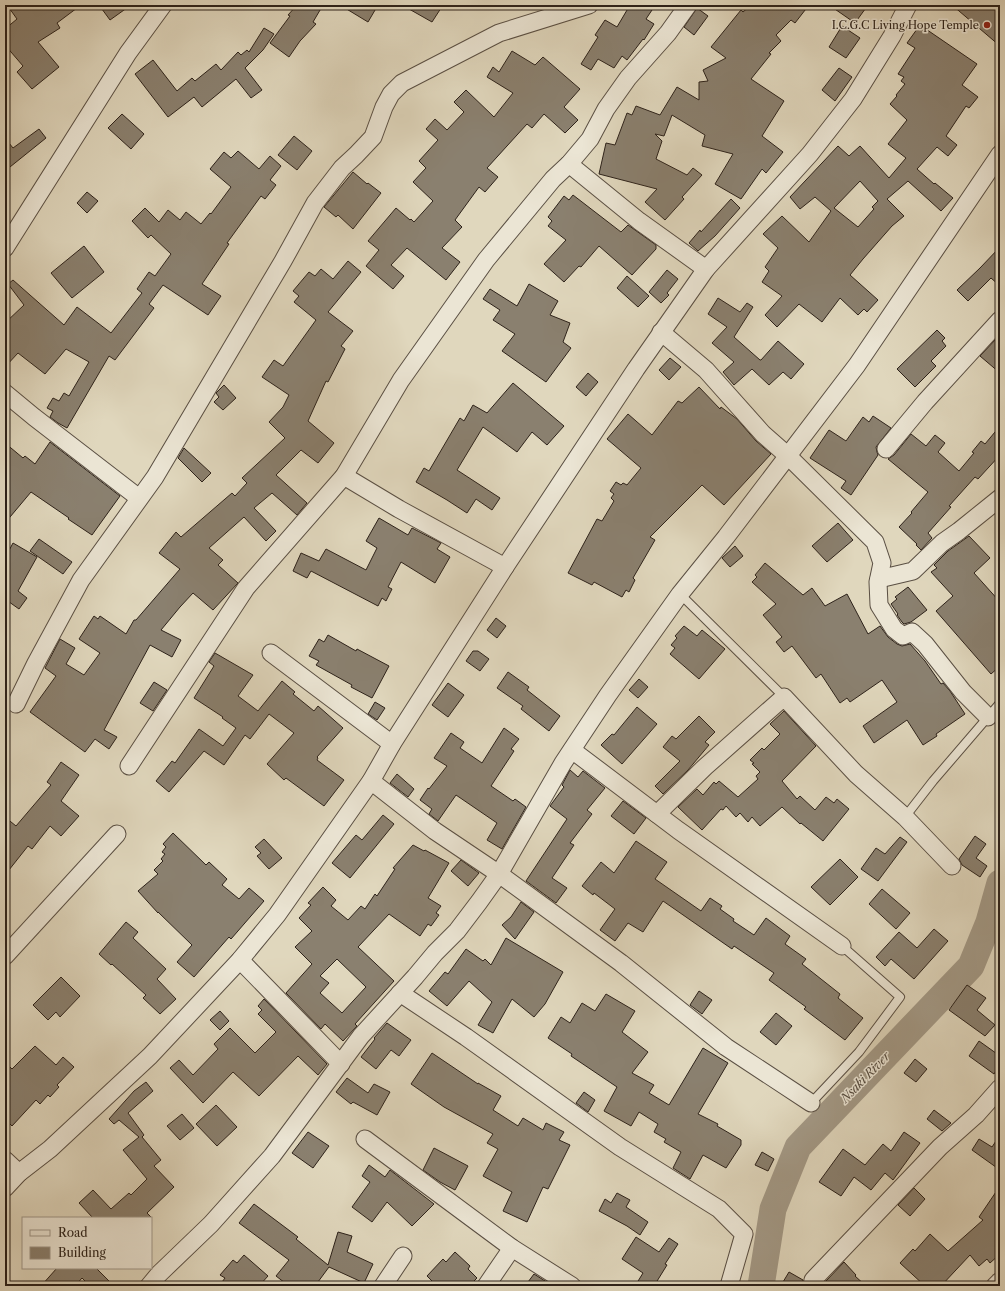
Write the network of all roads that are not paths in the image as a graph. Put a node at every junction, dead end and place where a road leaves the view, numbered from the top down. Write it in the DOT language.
graph roads {
  1 [pos="163,5"];
  2 [pos="589,5"];
  3 [pos="688,5"];
  4 [pos="908,5"];
  5 [pos="1000,154"];
  6 [pos="569,164"];
  7 [pos="26,213"];
  8 [pos="5,224"];
  9 [pos="5,248"];
  10 [pos="706,269"];
  11 [pos="1000,320"];
  12 [pos="661,332"];
  13 [pos="5,393"];
  14 [pos="886,449"];
  15 [pos="788,456"];
  16 [pos="344,476"];
  17 [pos="138,498"];
  18 [pos="1000,498"];
  19 [pos="505,567"];
  20 [pos="879,579"];
  21 [pos="680,594"];
  22 [pos="271,653"];
  23 [pos="784,697"];
  24 [pos="1000,703"];
  25 [pos="16,704"];
  26 [pos="988,717"];
  27 [pos="392,744"];
  28 [pos="572,750"];
  29 [pos="130,766"];
  30 [pos="371,781"];
  31 [pos="657,814"];
  32 [pos="905,817"];
  33 [pos="117,834"];
  34 [pos="952,866"];
  35 [pos="499,874"];
  36 [pos="842,946"];
  37 [pos="5,956"];
  38 [pos="240,960"];
  39 [pos="400,993"];
  40 [pos="341,1064"];
  41 [pos="1000,1088"];
  42 [pos="811,1103"];
  43 [pos="364,1139"];
  44 [pos="5,1160"];
  45 [pos="19,1173"];
  46 [pos="5,1188"];
  47 [pos="512,1248"];
  48 [pos="403,1256"];
  49 [pos="1000,1281"];
  50 [pos="148,1286"];
  51 [pos="383,1286"];
  52 [pos="486,1286"];
  53 [pos="572,1286"];
  54 [pos="729,1286"];
  55 [pos="812,1286"];
  56 [pos="995,1286"];
  1 -- 7 [label="street"];
  2 -- 17 [label="street"];
  3 -- 6 [label="street"];
  4 -- 10 [label="street"];
  5 -- 15 [label="street"];
  6 -- 10 [label="street"];
  6 -- 16 [label="street"];
  7 -- 8 [label="street"];
  7 -- 9 [label="street"];
  10 -- 12 [label="street"];
  11 -- 14 [label="street"];
  12 -- 15 [label="street"];
  12 -- 19 [label="street"];
  13 -- 17 [label="street"];
  15 -- 20 [label="street"];
  15 -- 21 [label="street"];
  16 -- 19 [label="street"];
  16 -- 29 [label="street"];
  17 -- 25 [label="street"];
  18 -- 20 [label="street"];
  19 -- 27 [label="street"];
  20 -- 26 [label="street"];
  21 -- 23 [label="lane"];
  21 -- 28 [label="street"];
  22 -- 27 [label="street"];
  23 -- 31 [label="street"];
  23 -- 32 [label="street"];
  24 -- 26 [label="lane"];
  26 -- 32 [label="lane"];
  27 -- 30 [label="street"];
  28 -- 31 [label="street"];
  28 -- 35 [label="street"];
  30 -- 35 [label="street"];
  30 -- 38 [label="street"];
  31 -- 36 [label="street"];
  32 -- 34 [label="street"];
  33 -- 37 [label="street"];
  35 -- 39 [label="street"];
  35 -- 42 [label="street"];
  36 -- 42 [label="lane"];
  38 -- 40 [label="street"];
  38 -- 45 [label="street"];
  39 -- 40 [label="street"];
  39 -- 54 [label="street"];
  40 -- 50 [label="street"];
  41 -- 55 [label="street"];
  43 -- 47 [label="street"];
  44 -- 45 [label="street"];
  45 -- 46 [label="street"];
  47 -- 52 [label="street"];
  47 -- 53 [label="street"];
  48 -- 51 [label="street"];
  49 -- 56 [label="street"];
}
